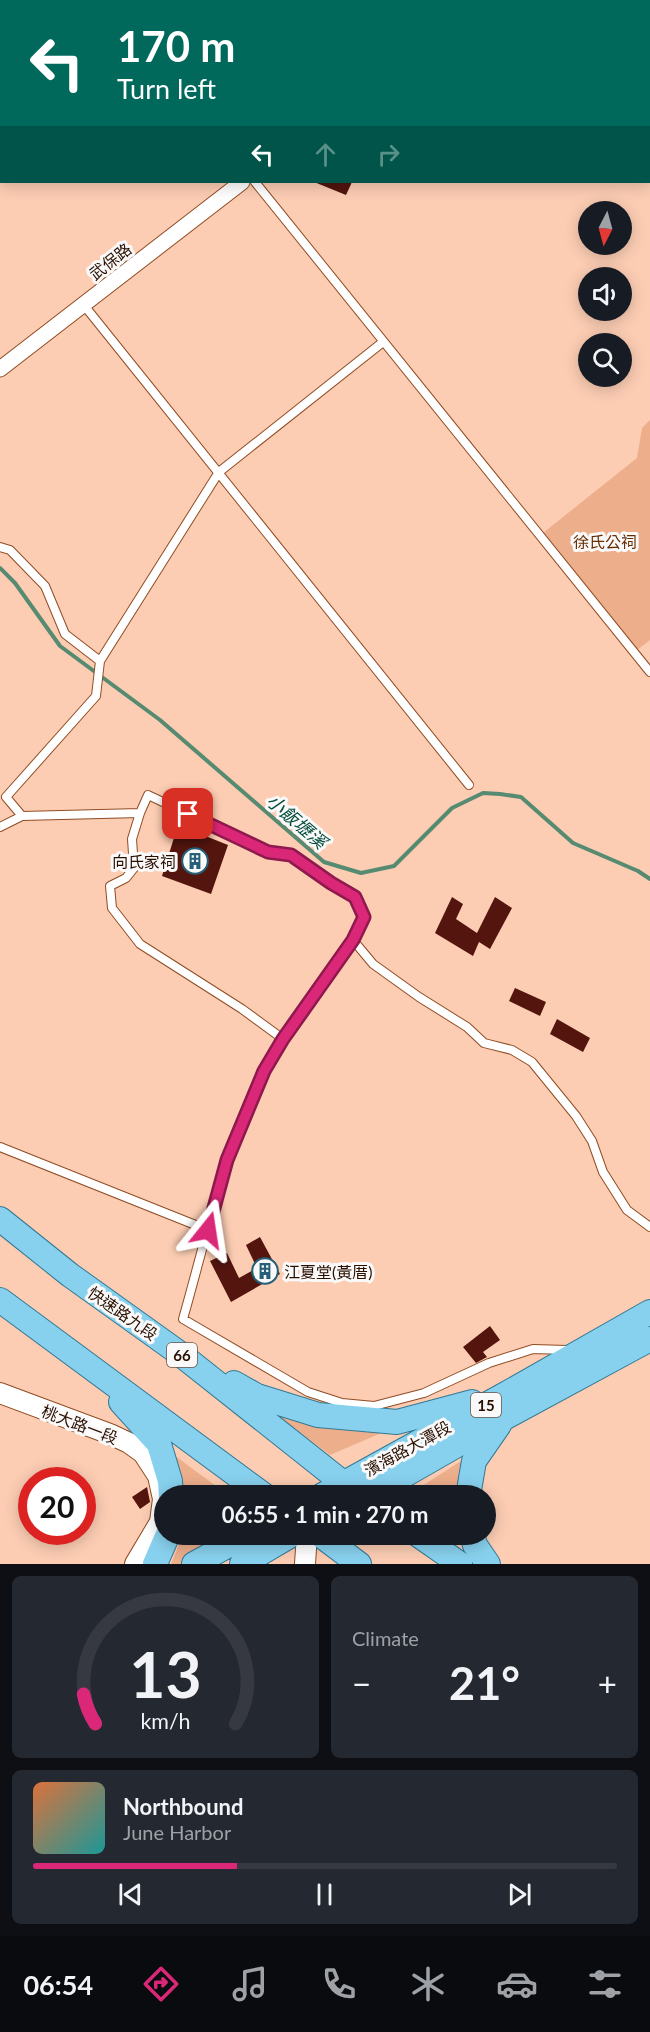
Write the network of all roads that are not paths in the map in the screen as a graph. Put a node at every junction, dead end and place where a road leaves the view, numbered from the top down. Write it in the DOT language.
graph roads {
  1 [pos="241,183"];
  2 [pos="256,183"];
  3 [pos="83,304"];
  4 [pos="383,342"];
  5 [pos="0,369"];
  6 [pos="219,472"];
  7 [pos="0,547"];
  8 [pos="100,661"];
  9 [pos="650,672"];
  10 [pos="469,785"];
  11 [pos="140,813"];
  12 [pos="22,816"];
  13 [pos="0,827"];
  14 [pos="353,940"];
  15 [pos="283,1039"];
  16 [pos="0,1148"];
  17 [pos="0,1219"];
  18 [pos="650,1227"];
  19 [pos="208,1230"];
  20 [pos="0,1300"];
  21 [pos="650,1312"];
  22 [pos="650,1339"];
  23 [pos="581,1351"];
  24 [pos="179,1353"];
  25 [pos="89,1366"];
  26 [pos="0,1393"];
  27 [pos="504,1407"];
  28 [pos="170,1485"];
  29 [pos="250,1485"];
  30 [pos="345,1485"];
  31 [pos="360,1485"];
  32 [pos="385,1485"];
  33 [pos="470,1485"];
  34 [pos="163,1545"];
  35 [pos="229,1545"];
  36 [pos="274,1545"];
  37 [pos="306,1545"];
  38 [pos="334,1545"];
  39 [pos="433,1545"];
  40 [pos="475,1545"];
  41 [pos="135,1564"];
  42 [pos="155,1564"];
  43 [pos="194,1564"];
  44 [pos="242,1564"];
  45 [pos="305,1564"];
  46 [pos="359,1564"];
  47 [pos="460,1564"];
  48 [pos="488,1564"];
  1 -- 3 [label="street, 武保路"];
  2 -- 4 [label="lane"];
  3 -- 5 [label="street, 武保路"];
  3 -- 6 [label="lane"];
  4 -- 6 [label="lane"];
  4 -- 9 [label="lane"];
  6 -- 8 [label="lane"];
  6 -- 10 [label="lane"];
  7 -- 8 [label="lane"];
  8 -- 12 [label="lane"];
  11 -- 12 [label="lane"];
  11 -- 14 [label="lane"];
  11 -- 15 [label="lane"];
  12 -- 13 [label="lane"];
  14 -- 15 [label="lane"];
  14 -- 18 [label="lane"];
  15 -- 19 [label="lane"];
  16 -- 19 [label="lane"];
  17 -- 24 [label="main road, 快速路九段 / 66"];
  19 -- 23 [label="lane"];
  20 -- 25 [label="main road"];
  21 -- 23 [label="main road, 濱海路大潭段 / 15"];
  22 -- 27 [label="main road, 濱海路大潭段 / 15"];
  23 -- 27 [label="main road, 濱海路大潭段 / 15"];
  24 -- 27 [label="main road"];
  24 -- 30 [label="main road, 快速路九段 / 66"];
  25 -- 28 [label="main road"];
  25 -- 29 [label="main road"];
  26 -- 41 [label="street, 桃大路一段"];
  27 -- 31 [label="main road, 濱海路大潭段 / 15"];
  27 -- 32 [label="main road, 濱海路大潭段 / 15"];
  27 -- 33 [label="main road"];
  34 -- 42 [label="main road"];
  35 -- 43 [label="main road"];
  36 -- 44 [label="main road"];
  37 -- 45 [label="street"];
  38 -- 46 [label="main road"];
  39 -- 47 [label="main road"];
  40 -- 48 [label="main road"];
}
